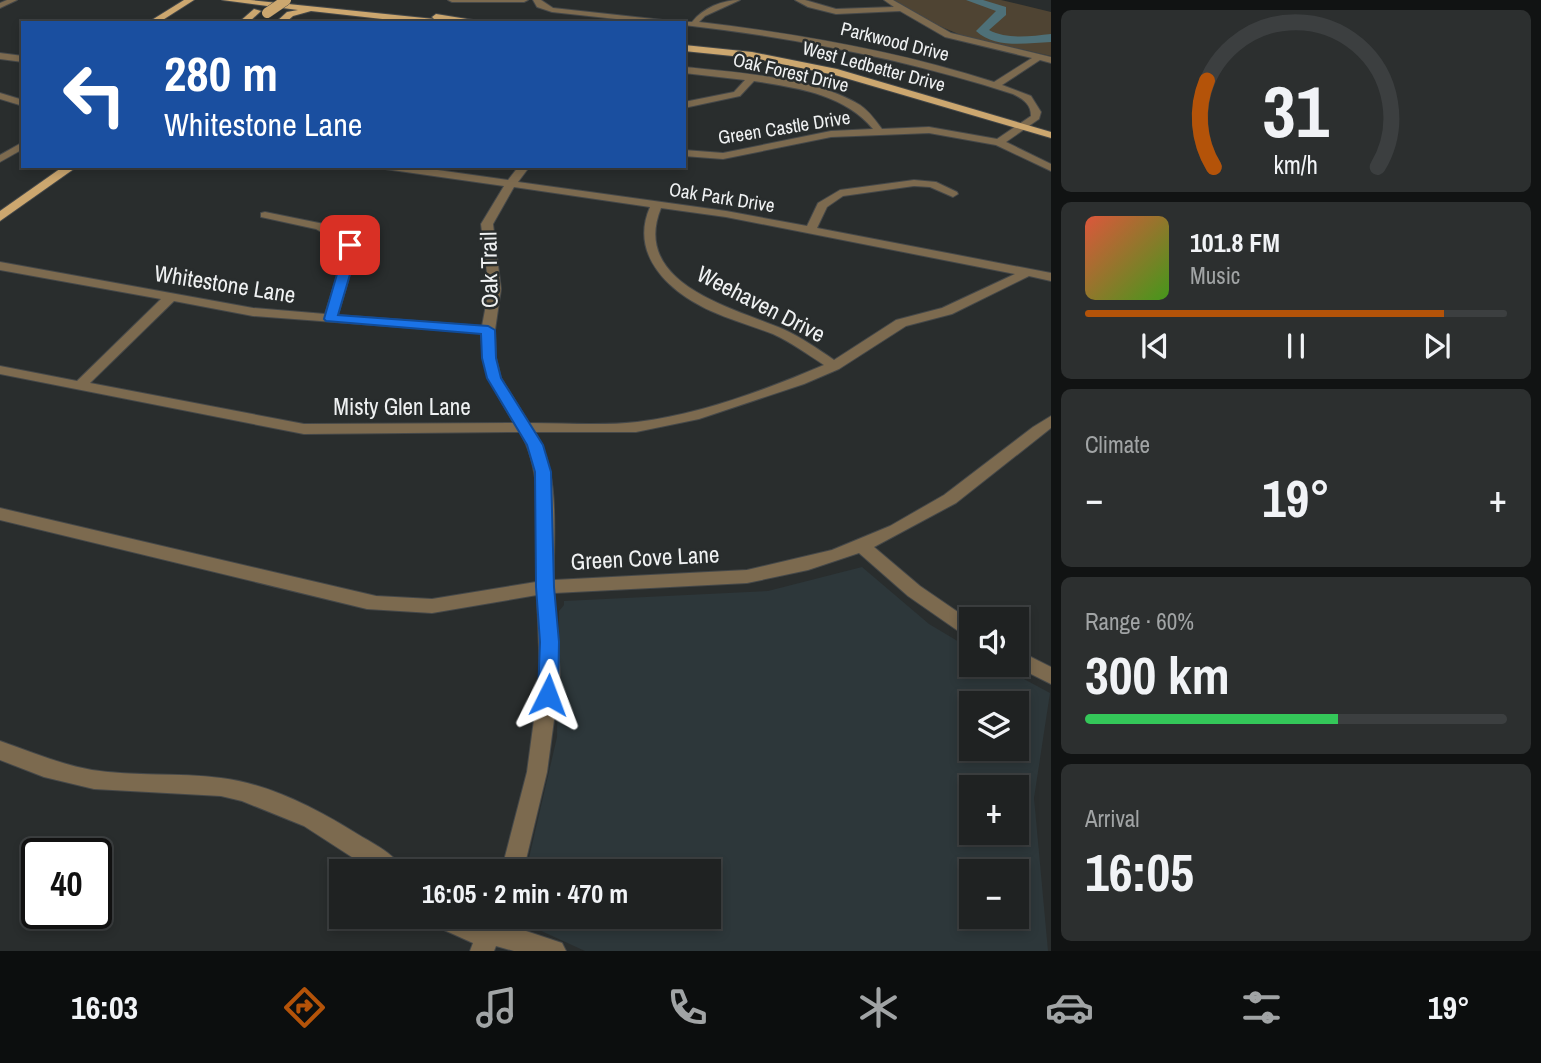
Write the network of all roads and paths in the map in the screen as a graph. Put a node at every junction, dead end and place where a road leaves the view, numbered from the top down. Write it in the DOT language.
graph roads {
  1 [pos="13,0"];
  2 [pos="190,0"];
  3 [pos="226,0"];
  4 [pos="307,0"];
  5 [pos="315,0"];
  6 [pos="452,0"];
  7 [pos="524,0"];
  8 [pos="537,0"];
  9 [pos="736,0"];
  10 [pos="799,0"];
  11 [pos="888,0"];
  12 [pos="287,1"];
  13 [pos="0,6"];
  14 [pos="268,6"];
  15 [pos="323,8"];
  16 [pos="902,9"];
  17 [pos="290,15"];
  18 [pos="398,15"];
  19 [pos="154,21"];
  20 [pos="245,21"];
  21 [pos="256,21"];
  22 [pos="282,21"];
  23 [pos="434,21"];
  24 [pos="466,21"];
  25 [pos="659,21"];
  26 [pos="689,24"];
  27 [pos="686,46"];
  28 [pos="0,56"];
  29 [pos="1039,57"];
  30 [pos="21,59"];
  31 [pos="1051,60"];
  32 [pos="686,70"];
  33 [pos="751,79"];
  34 [pos="995,85"];
  35 [pos="0,96"];
  36 [pos="21,102"];
  37 [pos="686,106"];
  38 [pos="1027,124"];
  39 [pos="1051,128"];
  40 [pos="879,131"];
  41 [pos="1051,135"];
  42 [pos="999,142"];
  43 [pos="21,146"];
  44 [pos="686,153"];
  45 [pos="0,159"];
  46 [pos="59,168"];
  47 [pos="60,168"];
  48 [pos="399,168"];
  49 [pos="523,168"];
  50 [pos="1051,168"];
  51 [pos="511,184"];
  52 [pos="953,194"];
  53 [pos="0,203"];
  54 [pos="657,204"];
  55 [pos="265,215"];
  56 [pos="0,217"];
  57 [pos="811,229"];
  58 [pos="0,266"];
  59 [pos="1028,272"];
  60 [pos="1051,277"];
  61 [pos="171,298"];
  62 [pos="330,319"];
  63 [pos="488,330"];
  64 [pos="834,366"];
  65 [pos="0,370"];
  66 [pos="79,386"];
  67 [pos="1051,421"];
  68 [pos="525,430"];
  69 [pos="0,514"];
  70 [pos="860,545"];
  71 [pos="545,587"];
  72 [pos="959,622"];
  73 [pos="1029,664"];
  74 [pos="1051,676"];
  75 [pos="0,750"];
  76 [pos="374,859"];
  77 [pos="515,859"];
  78 [pos="465,929"];
  79 [pos="489,933"];
  80 [pos="554,951"];
  1 -- 13 [label="street"];
  2 -- 19 [label="main road"];
  3 -- 14 [label="main road"];
  4 -- 12 [label="main road"];
  5 -- 15 [label="main road"];
  6 -- 7 [label="street"];
  8 -- 25 [label="street"];
  9 -- 26 [label="street"];
  10 -- 16 [label="street"];
  11 -- 16 [label="street"];
  12 -- 14 [label="main road"];
  12 -- 15 [label="main road"];
  14 -- 15 [label="main road"];
  14 -- 17 [label="main road"];
  14 -- 20 [label="main road"];
  14 -- 21 [label="main road"];
  15 -- 17 [label="main road"];
  15 -- 18 [label="main road"];
  16 -- 29 [label="street"];
  17 -- 22 [label="main road"];
  18 -- 23 [label="main road"];
  18 -- 24 [label="main road"];
  26 -- 34 [label="street, Parkwood Drive"];
  27 -- 38 [label="main road, West Ledbetter Drive"];
  28 -- 30 [label="street"];
  29 -- 31 [label="street"];
  29 -- 34 [label="street"];
  32 -- 33 [label="street, Oak Forest Drive"];
  33 -- 37 [label="street"];
  33 -- 40 [label="street, Oak Forest Drive"];
  34 -- 38 [label="street, Parkwood Drive"];
  35 -- 36 [label="street"];
  38 -- 39 [label="main road, West Ledbetter Drive"];
  38 -- 41 [label="main road, West Ledbetter Drive"];
  38 -- 42 [label="street"];
  40 -- 42 [label="street, Green Castle Drive"];
  40 -- 44 [label="street, Green Castle Drive"];
  42 -- 50 [label="street, Green Castle Drive"];
  43 -- 45 [label="street"];
  46 -- 53 [label="main road"];
  47 -- 56 [label="main road"];
  48 -- 51 [label="street, Oak Park Drive"];
  49 -- 51 [label="street, Oak Trail"];
  51 -- 54 [label="street, Oak Park Drive"];
  51 -- 63 [label="street, Oak Trail"];
  52 -- 57 [label="street"];
  54 -- 57 [label="street, Oak Park Drive"];
  54 -- 64 [label="street, Weehaven Drive"];
  55 -- 62 [label="street"];
  57 -- 59 [label="street, Oak Park Drive"];
  58 -- 61 [label="street, Whitestone Lane"];
  59 -- 60 [label="street, Oak Park Drive"];
  59 -- 64 [label="street, Misty Glen Lane"];
  61 -- 62 [label="street, Whitestone Lane"];
  61 -- 66 [label="street"];
  62 -- 63 [label="street, Whitestone Lane"];
  63 -- 68 [label="street, Oak Trail"];
  64 -- 68 [label="street, Misty Glen Lane"];
  65 -- 66 [label="street, Misty Glen Lane"];
  66 -- 68 [label="street, Misty Glen Lane"];
  67 -- 70 [label="street, Green Cove Lane"];
  68 -- 71 [label="street, Oak Trail"];
  69 -- 71 [label="street, Green Cove Lane"];
  70 -- 71 [label="street, Green Cove Lane"];
  70 -- 72 [label="street"];
  71 -- 77 [label="street, Oak Trail"];
  73 -- 74 [label="street"];
  75 -- 76 [label="street"];
  78 -- 79 [label="street"];
  79 -- 80 [label="street"];
}
